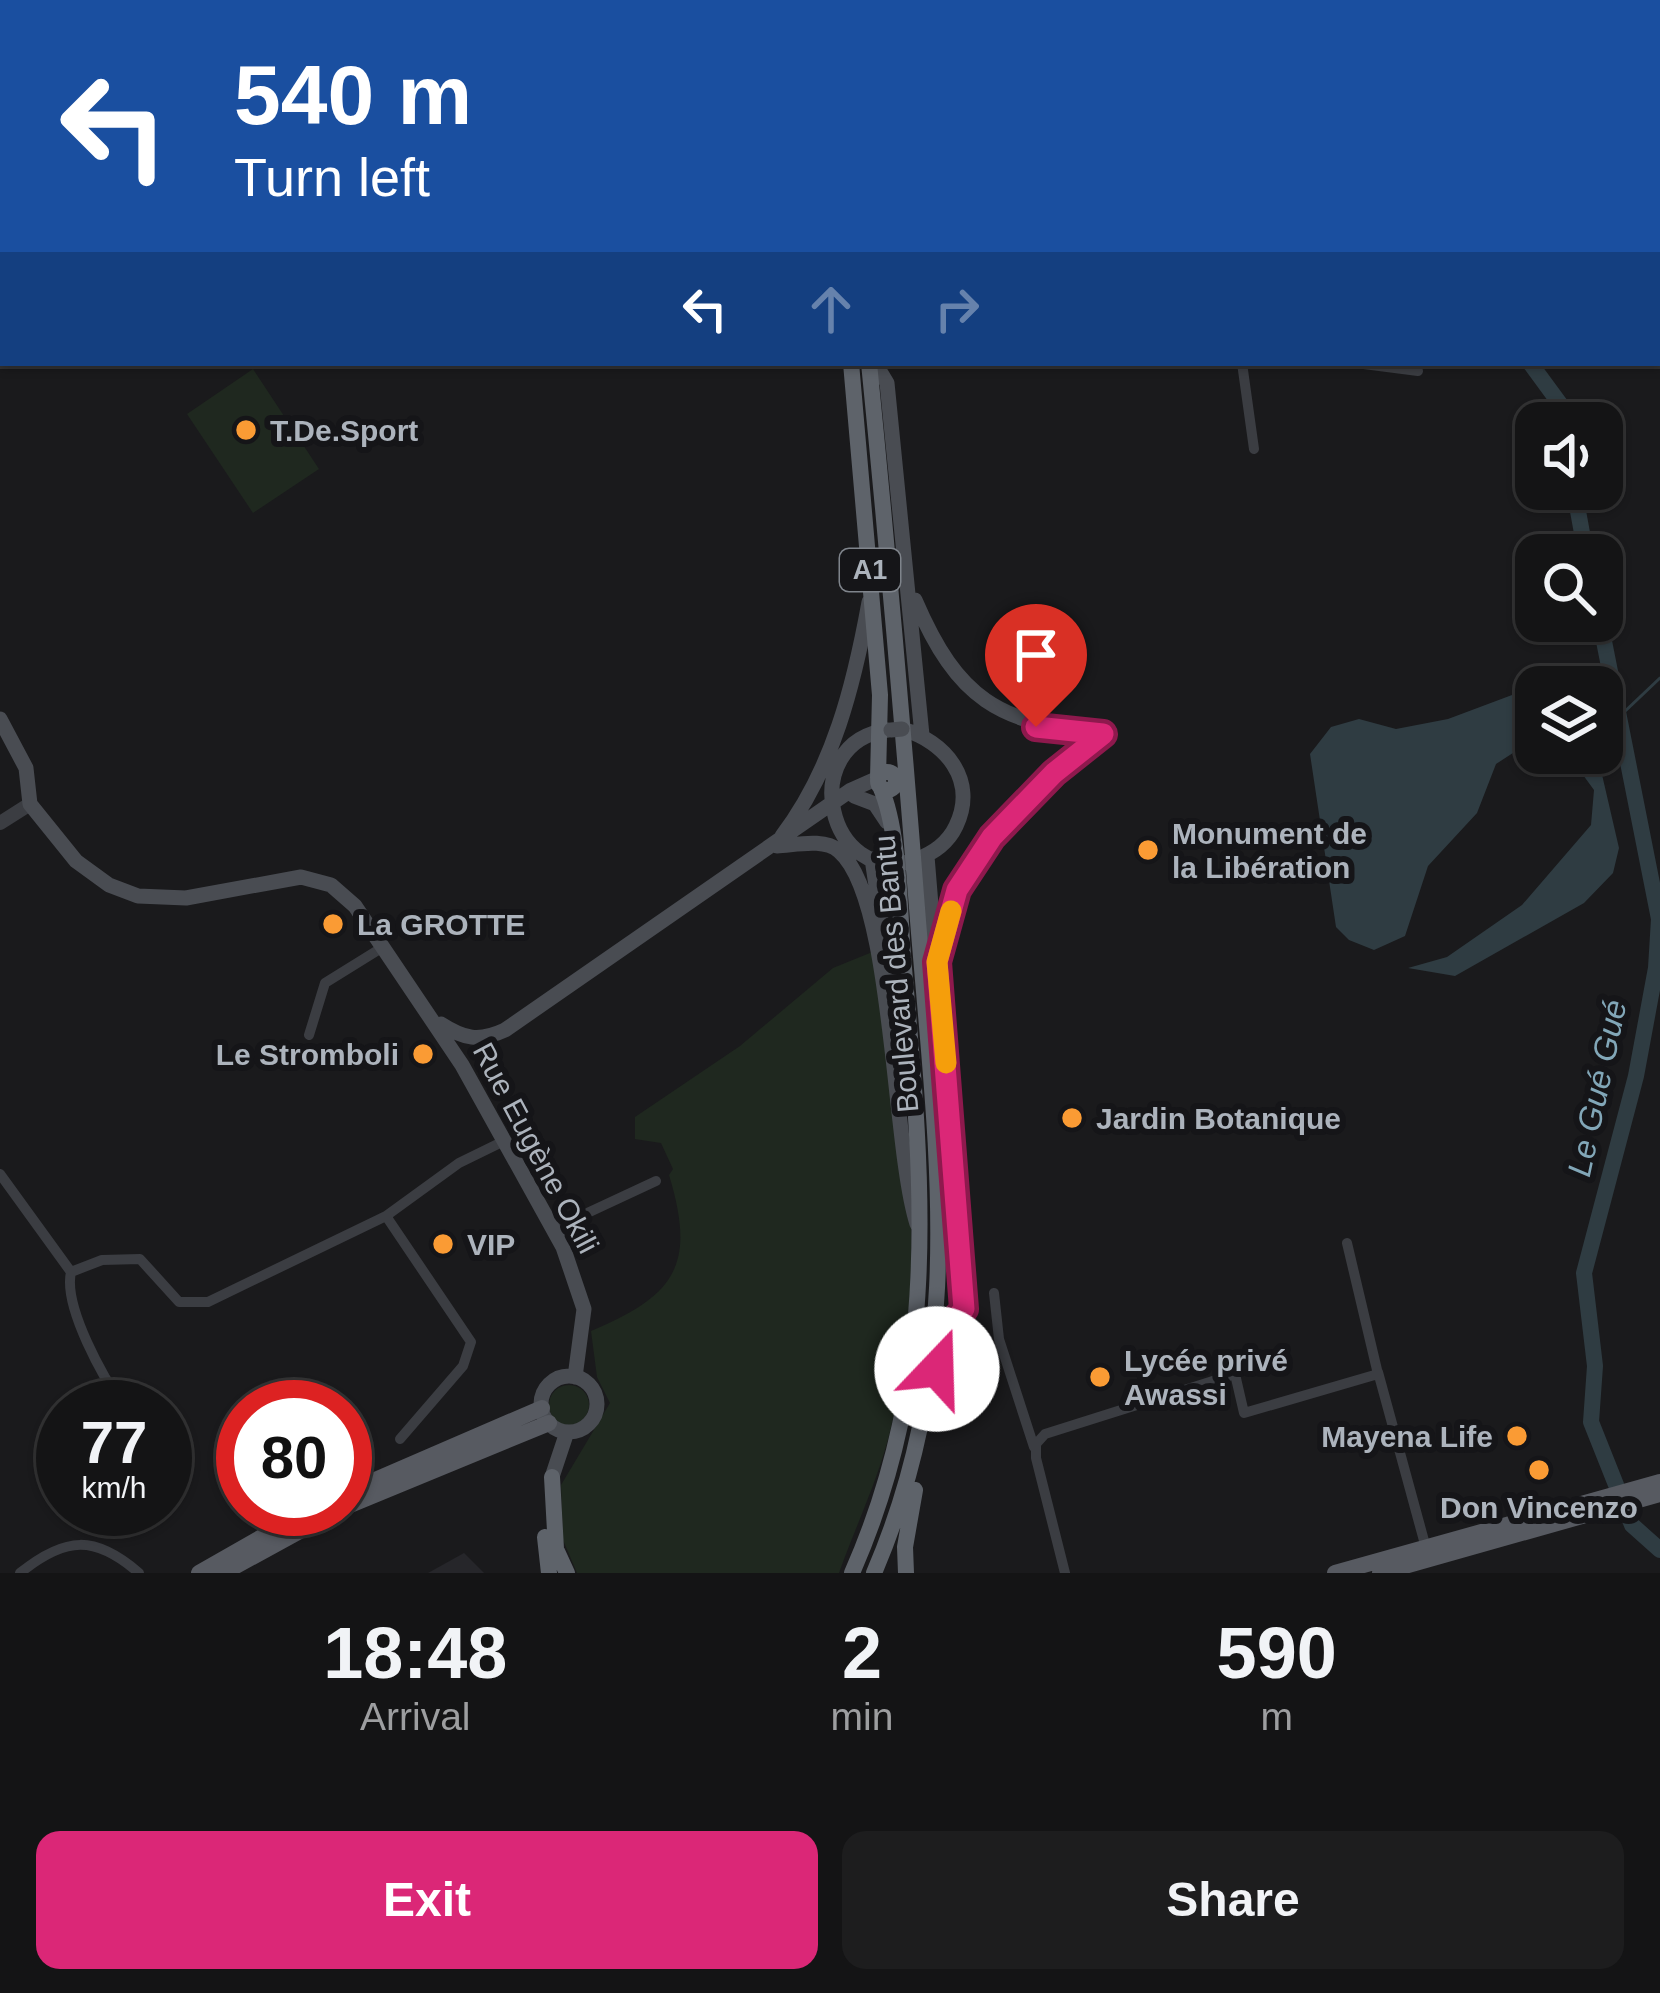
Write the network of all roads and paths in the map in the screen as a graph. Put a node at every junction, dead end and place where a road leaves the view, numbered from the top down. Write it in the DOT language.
graph roads {
  1 [pos="851,366"];
  2 [pos="872,366"];
  3 [pos="874,366"];
  4 [pos="1242,366"];
  5 [pos="1379,366"];
  6 [pos="1418,371"];
  7 [pos="1254,449"];
  8 [pos="880,588"];
  9 [pos="910,588"];
  10 [pos="880,695"];
  11 [pos="0,718"];
  12 [pos="894,734"];
  13 [pos="922,734"];
  14 [pos="889,781"];
  15 [pos="816,785"];
  16 [pos="852,793"];
  17 [pos="30,804"];
  18 [pos="829,809"];
  19 [pos="0,823"];
  20 [pos="889,826"];
  21 [pos="774,847"];
  22 [pos="837,848"];
  23 [pos="872,859"];
  24 [pos="911,861"];
  25 [pos="383,947"];
  26 [pos="937,962"];
  27 [pos="906,991"];
  28 [pos="434,1019"];
  29 [pos="309,1035"];
  30 [pos="478,1039"];
  31 [pos="462,1065"];
  32 [pos="505,1141"];
  33 [pos="0,1174"];
  34 [pos="656,1180"];
  35 [pos="386,1216"];
  36 [pos="554,1229"];
  37 [pos="922,1240"];
  38 [pos="1347,1243"];
  39 [pos="71,1272"];
  40 [pos="994,1293"];
  41 [pos="936,1350"];
  42 [pos="1378,1372"];
  43 [pos="575,1377"];
  44 [pos="108,1380"];
  45 [pos="545,1416"];
  46 [pos="567,1432"];
  47 [pos="400,1439"];
  48 [pos="1035,1450"];
  49 [pos="552,1477"];
  50 [pos="372,1482"];
  51 [pos="1660,1482"];
  52 [pos="1647,1493"];
  53 [pos="372,1495"];
  54 [pos="264,1536"];
  55 [pos="292,1536"];
  56 [pos="1422,1564"];
  57 [pos="1060,1572"];
  58 [pos="20,1573"];
  59 [pos="140,1573"];
  60 [pos="199,1573"];
  61 [pos="224,1573"];
  62 [pos="549,1573"];
  63 [pos="567,1573"];
  64 [pos="852,1573"];
  65 [pos="874,1573"];
  66 [pos="906,1573"];
  67 [pos="1335,1573"];
  68 [pos="1380,1573"];
  1 -- 8 [label="highway, Boulevard des Bantu / A1"];
  2 -- 8 [label="highway, Boulevard des Bantu / A1"];
  3 -- 9 [label="main road"];
  4 -- 7 [label="street"];
  5 -- 6 [label="street"];
  8 -- 10 [label="highway, Boulevard des Bantu / A1"];
  8 -- 12 [label="highway, Boulevard des Bantu / A1"];
  8 -- 14 [label="highway"];
  8 -- 15 [label="main road"];
  9 -- 13 [label="main road"];
  9 -- 26 [label="main road"];
  10 -- 12 [label="highway, Boulevard des Bantu / A1"];
  10 -- 16 [label="main road"];
  11 -- 17 [label="main road"];
  12 -- 13 [label="main road"];
  12 -- 14 [label="highway, Boulevard des Bantu / A1"];
  12 -- 18 [label="main road"];
  12 -- 24 [label="highway, Boulevard des Bantu"];
  13 -- 24 [label="main road"];
  14 -- 16 [label="main road"];
  14 -- 20 [label="highway, Boulevard des Bantu"];
  14 -- 24 [label="highway"];
  15 -- 18 [label="main road"];
  15 -- 21 [label="main road"];
  16 -- 18 [label="main road"];
  16 -- 20 [label="main road"];
  17 -- 19 [label="street"];
  17 -- 25 [label="main road, Rue Eugène Okili"];
  18 -- 21 [label="main road"];
  18 -- 22 [label="main road"];
  18 -- 23 [label="main road"];
  20 -- 24 [label="highway, Boulevard des Bantu"];
  21 -- 22 [label="main road"];
  21 -- 30 [label="main road"];
  22 -- 37 [label="main road"];
  23 -- 24 [label="main road"];
  23 -- 27 [label="main road"];
  24 -- 26 [label="main road"];
  24 -- 27 [label="highway, Boulevard des Bantu"];
  24 -- 41 [label="highway, Boulevard des Bantu"];
  25 -- 28 [label="main road, Rue Eugène Okili"];
  25 -- 29 [label="street"];
  26 -- 41 [label="main road"];
  27 -- 37 [label="highway, Boulevard des Bantu"];
  28 -- 30 [label="main road"];
  28 -- 31 [label="main road, Rue Eugène Okili"];
  30 -- 31 [label="main road"];
  31 -- 32 [label="main road, Rue Eugène Okili"];
  32 -- 35 [label="street"];
  32 -- 36 [label="main road, Rue Eugène Okili"];
  33 -- 39 [label="street"];
  34 -- 36 [label="street"];
  35 -- 39 [label="street"];
  35 -- 47 [label="street"];
  36 -- 43 [label="main road, Rue Eugène Okili"];
  37 -- 64 [label="highway, Boulevard des Bantu"];
  38 -- 42 [label="street"];
  39 -- 44 [label="street"];
  40 -- 48 [label="street"];
  41 -- 65 [label="highway, Boulevard des Bantu"];
  41 -- 66 [label="highway"];
  42 -- 48 [label="street"];
  42 -- 56 [label="street"];
  43 -- 45 [label="main road"];
  43 -- 46 [label="main road"];
  45 -- 46 [label="main road"];
  45 -- 50 [label="main road"];
  45 -- 53 [label="main road"];
  46 -- 49 [label="main road"];
  48 -- 57 [label="street"];
  49 -- 62 [label="highway"];
  49 -- 63 [label="highway"];
  51 -- 52 [label="main road"];
  52 -- 56 [label="main road"];
  54 -- 60 [label="main road"];
  55 -- 61 [label="main road"];
  56 -- 67 [label="main road"];
  56 -- 68 [label="main road"];
  58 -- 59 [label="street"];
}
